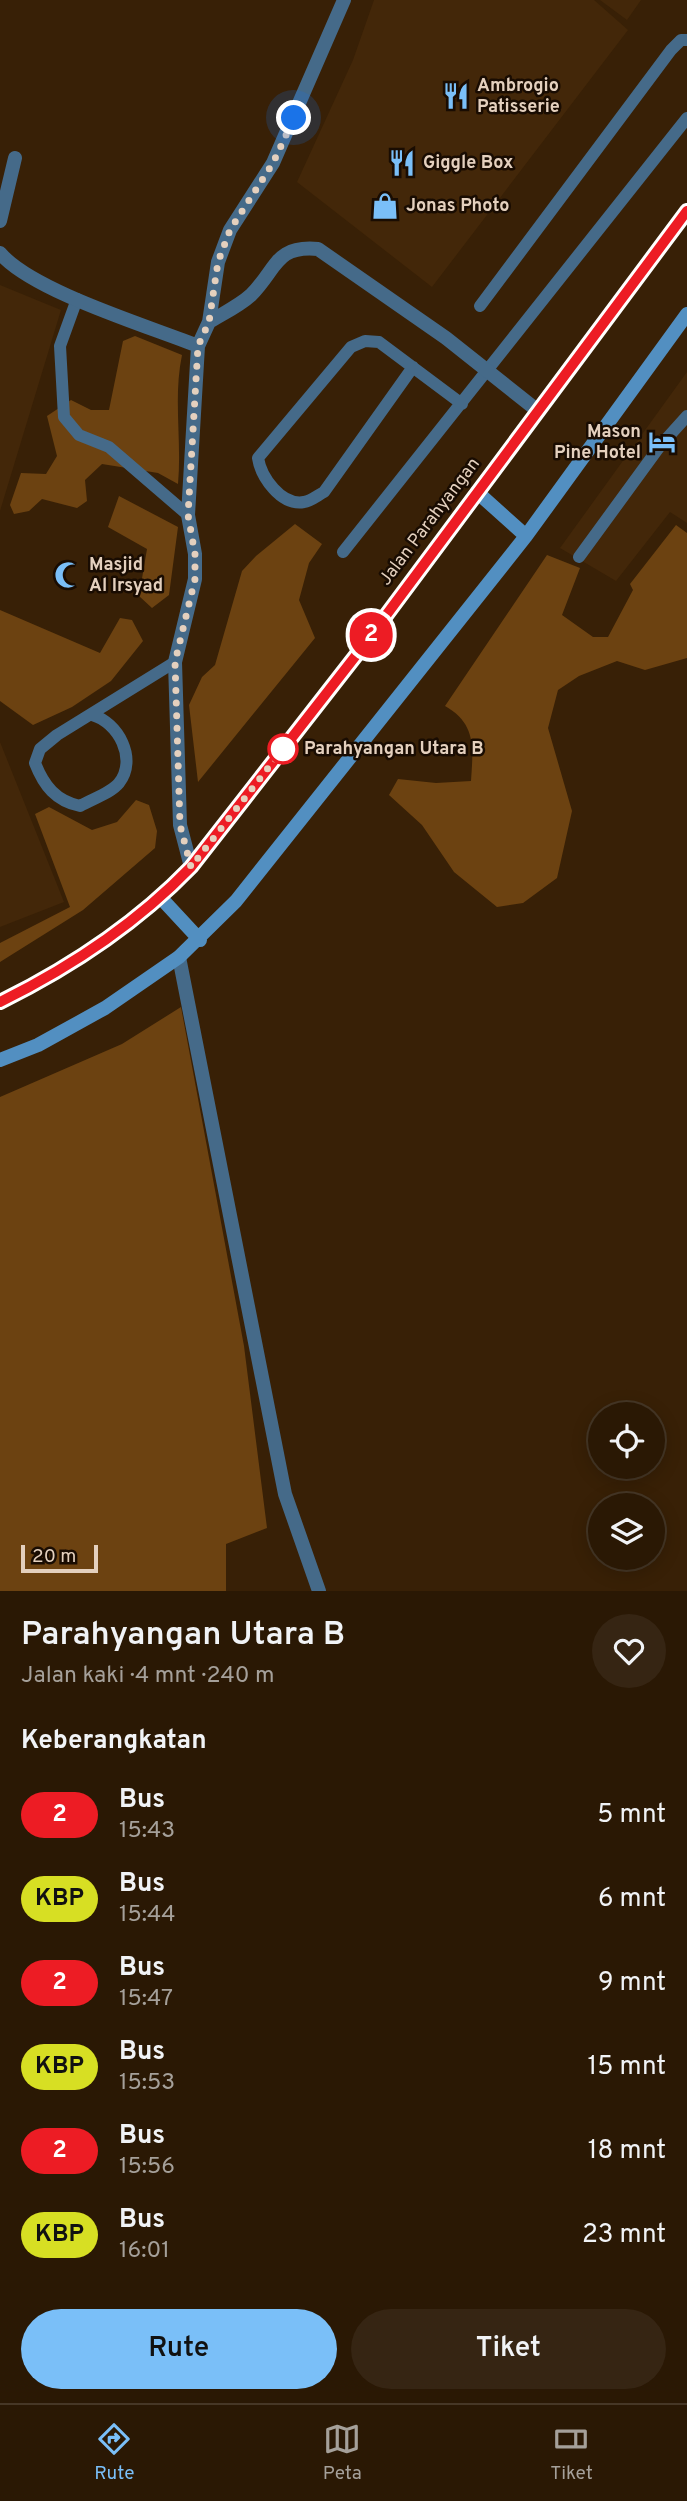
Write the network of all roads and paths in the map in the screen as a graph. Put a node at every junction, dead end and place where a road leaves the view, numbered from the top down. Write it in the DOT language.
graph roads {
  1 [pos="344,0"];
  2 [pos="687,40"];
  3 [pos="687,118"];
  4 [pos="15,158"];
  5 [pos="687,211"];
  6 [pos="0,221"];
  7 [pos="0,253"];
  8 [pos="77,299"];
  9 [pos="480,306"];
  10 [pos="687,314"];
  11 [pos="209,322"];
  12 [pos="198,346"];
  13 [pos="413,367"];
  14 [pos="489,371"];
  15 [pos="463,404"];
  16 [pos="538,411"];
  17 [pos="687,416"];
  18 [pos="477,492"];
  19 [pos="188,515"];
  20 [pos="526,536"];
  21 [pos="344,552"];
  22 [pos="579,557"];
  23 [pos="175,662"];
  24 [pos="92,715"];
  25 [pos="191,867"];
  26 [pos="161,898"];
  27 [pos="200,940"];
  28 [pos="179,957"];
  29 [pos="0,1002"];
  30 [pos="0,1060"];
  31 [pos="319,1591"];
  1 -- 11 [label="street"];
  2 -- 9 [label="lane"];
  3 -- 14 [label="lane"];
  4 -- 6 [label="street"];
  5 -- 16 [label="main road, Jalan Parahyangan"];
  7 -- 8 [label="street"];
  8 -- 12 [label="street"];
  8 -- 19 [label="lane"];
  10 -- 20 [label="main road"];
  11 -- 12 [label="street"];
  11 -- 14 [label="street"];
  12 -- 19 [label="street"];
  13 -- 13 [label="lane"];
  13 -- 15 [label="lane"];
  14 -- 15 [label="lane"];
  14 -- 16 [label="street"];
  15 -- 21 [label="lane"];
  16 -- 18 [label="main road, Jalan Parahyangan"];
  17 -- 22 [label="lane"];
  18 -- 20 [label="main road"];
  18 -- 25 [label="main road, Jalan Parahyangan"];
  19 -- 23 [label="street"];
  20 -- 27 [label="main road"];
  23 -- 24 [label="lane"];
  23 -- 25 [label="street"];
  24 -- 24 [label="lane"];
  25 -- 26 [label="main road, Jalan Parahyangan"];
  26 -- 27 [label="main road"];
  26 -- 29 [label="main road, Jalan Parahyangan"];
  27 -- 28 [label="main road"];
  28 -- 30 [label="main road"];
  28 -- 31 [label="street"];
}
